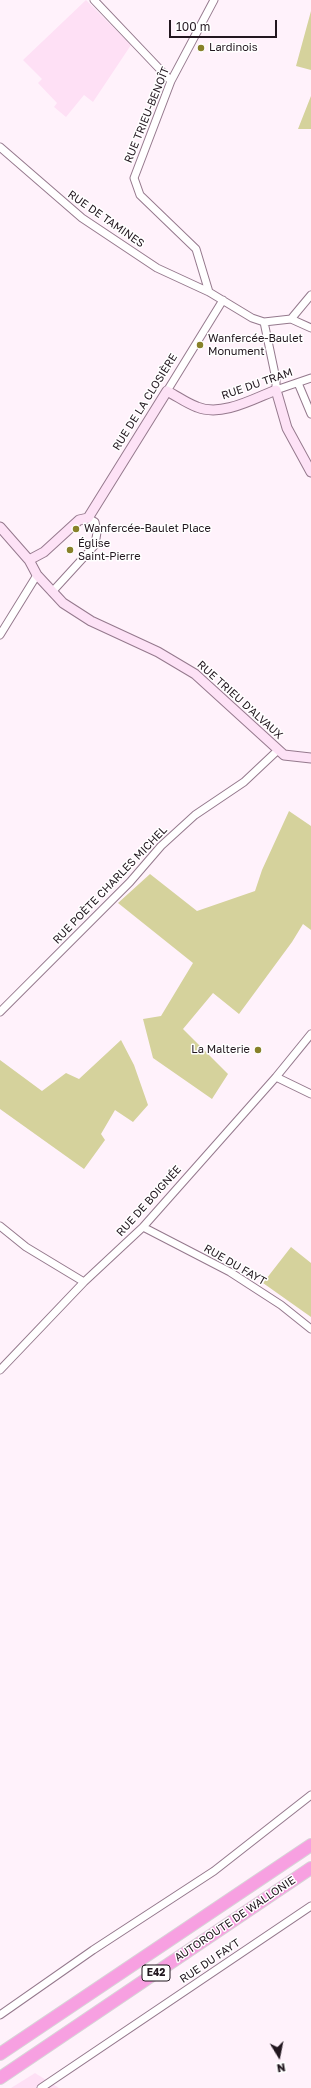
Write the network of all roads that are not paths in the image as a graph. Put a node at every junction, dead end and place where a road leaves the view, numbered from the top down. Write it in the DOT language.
graph roads {
  1 [pos="94,0"];
  2 [pos="214,0"];
  3 [pos="171,81"];
  4 [pos="0,147"];
  5 [pos="209,292"];
  6 [pos="311,295"];
  7 [pos="223,300"];
  8 [pos="291,319"];
  9 [pos="264,322"];
  10 [pos="311,328"];
  11 [pos="311,378"];
  12 [pos="298,383"];
  13 [pos="276,390"];
  14 [pos="167,391"];
  15 [pos="311,414"];
  16 [pos="311,472"];
  17 [pos="88,518"];
  18 [pos="0,527"];
  19 [pos="29,560"];
  20 [pos="37,575"];
  21 [pos="52,592"];
  22 [pos="0,635"];
  23 [pos="278,750"];
  24 [pos="311,758"];
  25 [pos="0,1012"];
  26 [pos="311,1034"];
  27 [pos="276,1077"];
  28 [pos="311,1094"];
  29 [pos="0,1226"];
  30 [pos="143,1227"];
  31 [pos="84,1282"];
  32 [pos="311,1329"];
  33 [pos="0,1370"];
  34 [pos="311,1795"];
  35 [pos="311,1845"];
  36 [pos="311,1868"];
  37 [pos="311,1906"];
  38 [pos="0,2014"];
  39 [pos="0,2054"];
  40 [pos="0,2078"];
  41 [pos="41,2088"];
  1 -- 3 [label="street"];
  2 -- 3 [label="street, RUE TRIEU-BENOÎT"];
  3 -- 5 [label="street, RUE TRIEU-BENOÎT"];
  4 -- 5 [label="street, RUE DE TAMINES"];
  5 -- 7 [label="street, RUE DE TAMINES"];
  6 -- 8 [label="street"];
  7 -- 9 [label="street, RUE DE TAMINES"];
  7 -- 14 [label="street, RUE DE LA CLOSIÈRE"];
  8 -- 9 [label="street"];
  8 -- 10 [label="street"];
  9 -- 13 [label="street"];
  11 -- 12 [label="street, RUE DU TRAM"];
  12 -- 13 [label="street, RUE DU TRAM"];
  12 -- 15 [label="street"];
  13 -- 14 [label="main road, RUE DU TRAM"];
  13 -- 16 [label="main road"];
  14 -- 17 [label="main road, RUE DE LA CLOSIÈRE"];
  17 -- 19 [label="main road, RUE DE LA CLOSIÈRE"];
  17 -- 21 [label="street"];
  18 -- 19 [label="main road, RUE TRIEU D'ALVAUX"];
  19 -- 20 [label="main road, RUE TRIEU D'ALVAUX"];
  20 -- 21 [label="main road, RUE TRIEU D'ALVAUX"];
  20 -- 22 [label="street"];
  21 -- 23 [label="main road, RUE TRIEU D'ALVAUX"];
  23 -- 24 [label="main road, RUE TRIEU D'ALVAUX"];
  23 -- 25 [label="street, RUE POÈTE CHARLES MICHEL"];
  26 -- 27 [label="street, RUE DE BOIGNÉE"];
  27 -- 28 [label="street"];
  27 -- 30 [label="street, RUE DE BOIGNÉE"];
  29 -- 31 [label="street"];
  30 -- 31 [label="street, RUE DE BOIGNÉE"];
  30 -- 32 [label="street, RUE DU FAYT"];
  31 -- 33 [label="street, RUE DE BOIGNÉE"];
  34 -- 38 [label="street"];
  35 -- 39 [label="highway, AUTOROUTE DE WALLONIE / E42"];
  36 -- 40 [label="highway, AUTOROUTE DE WALLONIE / E42"];
  37 -- 41 [label="street, RUE DU FAYT"];
}
